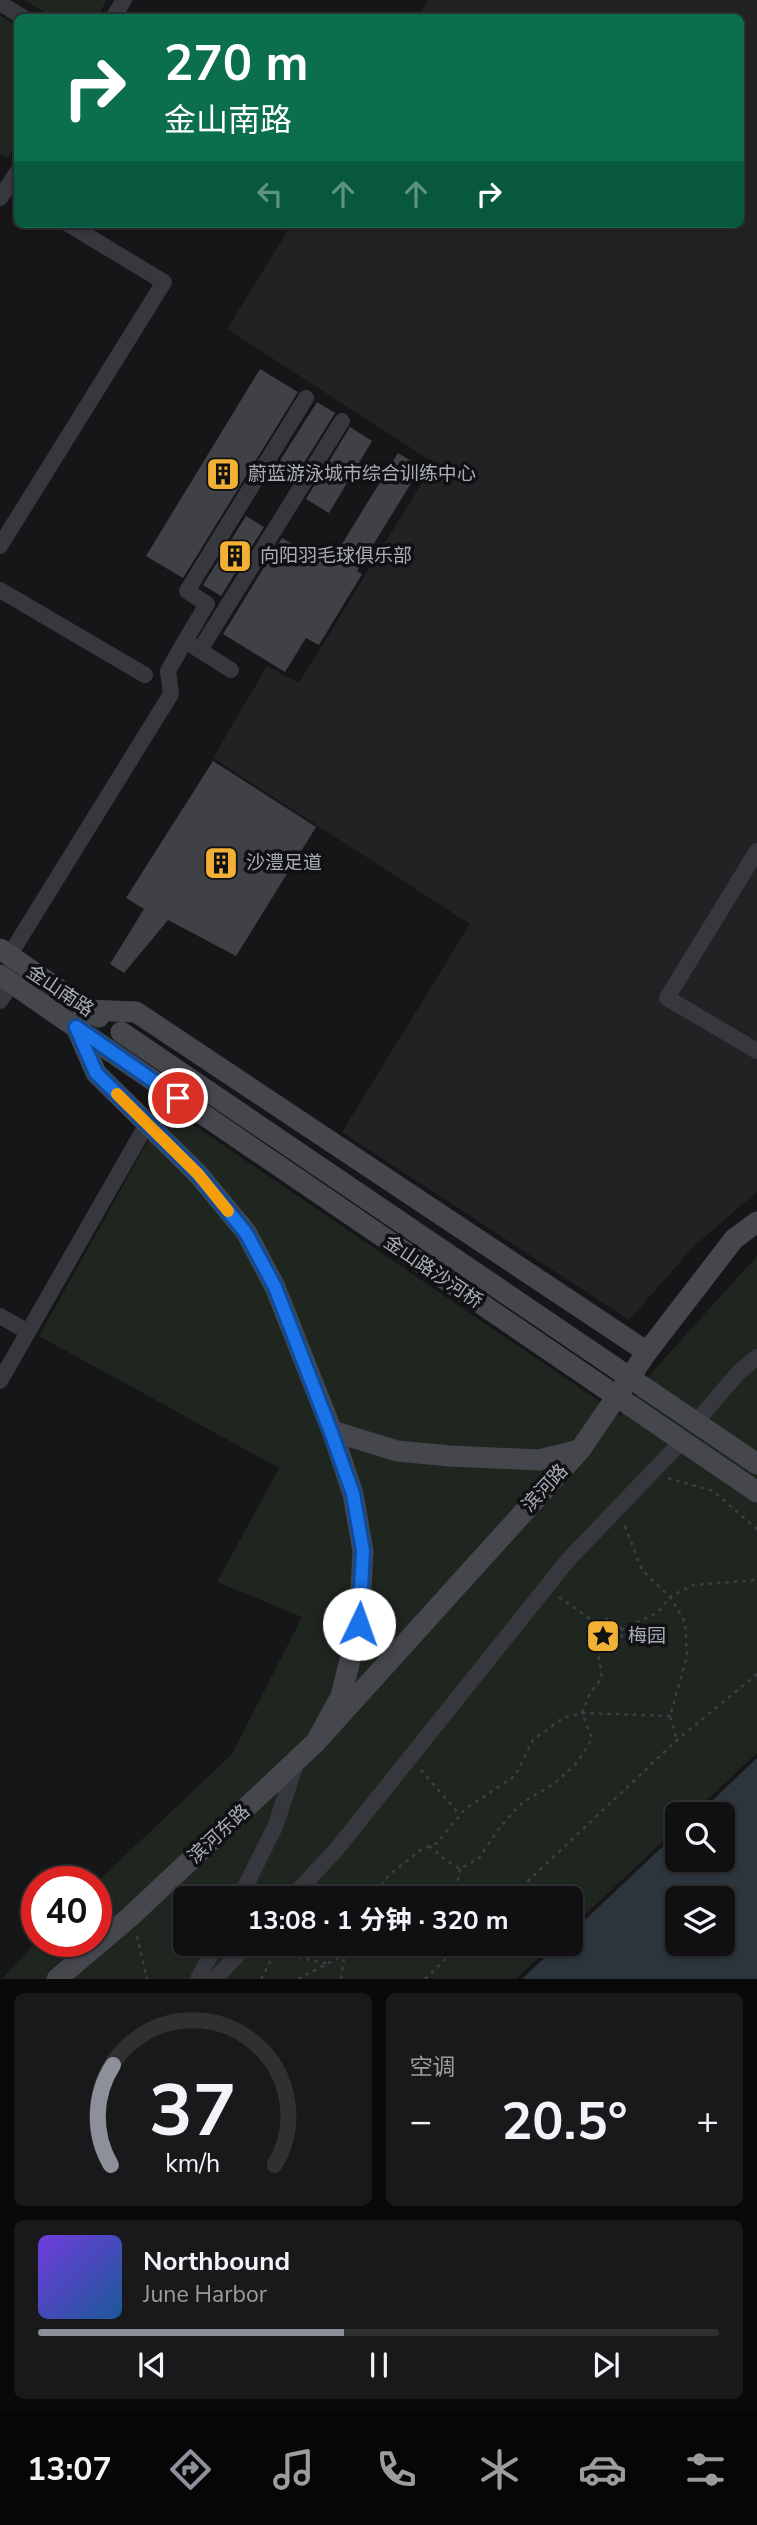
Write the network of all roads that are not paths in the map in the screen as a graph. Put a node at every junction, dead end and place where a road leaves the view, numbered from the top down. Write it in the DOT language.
graph roads {
  1 [pos="0,3"];
  2 [pos="18,14"];
  3 [pos="75,228"];
  4 [pos="306,398"];
  5 [pos="342,421"];
  6 [pos="0,546"];
  7 [pos="0,590"];
  8 [pos="185,641"];
  9 [pos="200,650"];
  10 [pos="231,670"];
  11 [pos="145,675"];
  12 [pos="757,852"];
  13 [pos="4,973"];
  14 [pos="83,1018"];
  15 [pos="121,1032"];
  16 [pos="110,1051"];
  17 [pos="757,1051"];
  18 [pos="147,1124"];
  19 [pos="757,1222"];
  20 [pos="0,1316"];
  21 [pos="28,1332"];
  22 [pos="647,1352"];
  23 [pos="757,1357"];
  24 [pos="0,1381"];
  25 [pos="696,1422"];
  26 [pos="331,1432"];
  27 [pos="682,1441"];
  28 [pos="580,1450"];
  29 [pos="757,1464"];
  30 [pos="757,1492"];
  31 [pos="316,1742"];
  32 [pos="297,1761"];
  33 [pos="245,1886"];
  34 [pos="302,1886"];
  35 [pos="210,1956"];
  36 [pos="237,1956"];
  37 [pos="57,1979"];
  38 [pos="198,1979"];
  39 [pos="215,1979"];
  1 -- 2 [label="street"];
  3 -- 6 [label="street"];
  4 -- 8 [label="street"];
  5 -- 9 [label="street"];
  7 -- 11 [label="street"];
  8 -- 9 [label="street"];
  8 -- 13 [label="street"];
  9 -- 10 [label="street"];
  12 -- 17 [label="street"];
  13 -- 14 [label="street, 金山南路"];
  14 -- 15 [label="street, 金山南路"];
  14 -- 16 [label="street, 金山南路"];
  14 -- 18 [label="street"];
  14 -- 22 [label="street"];
  15 -- 25 [label="street, 金山路沙河桥, bridge"];
  16 -- 27 [label="street, 金山路沙河桥, bridge"];
  18 -- 21 [label="street"];
  18 -- 26 [label="street"];
  19 -- 22 [label="street, 滨河路"];
  20 -- 21 [label="street"];
  21 -- 24 [label="street"];
  22 -- 28 [label="street, 滨河路"];
  23 -- 25 [label="street"];
  25 -- 29 [label="street, 金山路沙河桥, bridge"];
  26 -- 28 [label="street"];
  26 -- 31 [label="street"];
  27 -- 30 [label="street, 金山路沙河桥, bridge"];
  27 -- 34 [label="street"];
  28 -- 31 [label="street, 滨河路"];
  31 -- 32 [label="street, 滨河东路"];
  32 -- 33 [label="street"];
  32 -- 37 [label="street, 滨河东路"];
  35 -- 38 [label="street"];
  36 -- 39 [label="street"];
}
